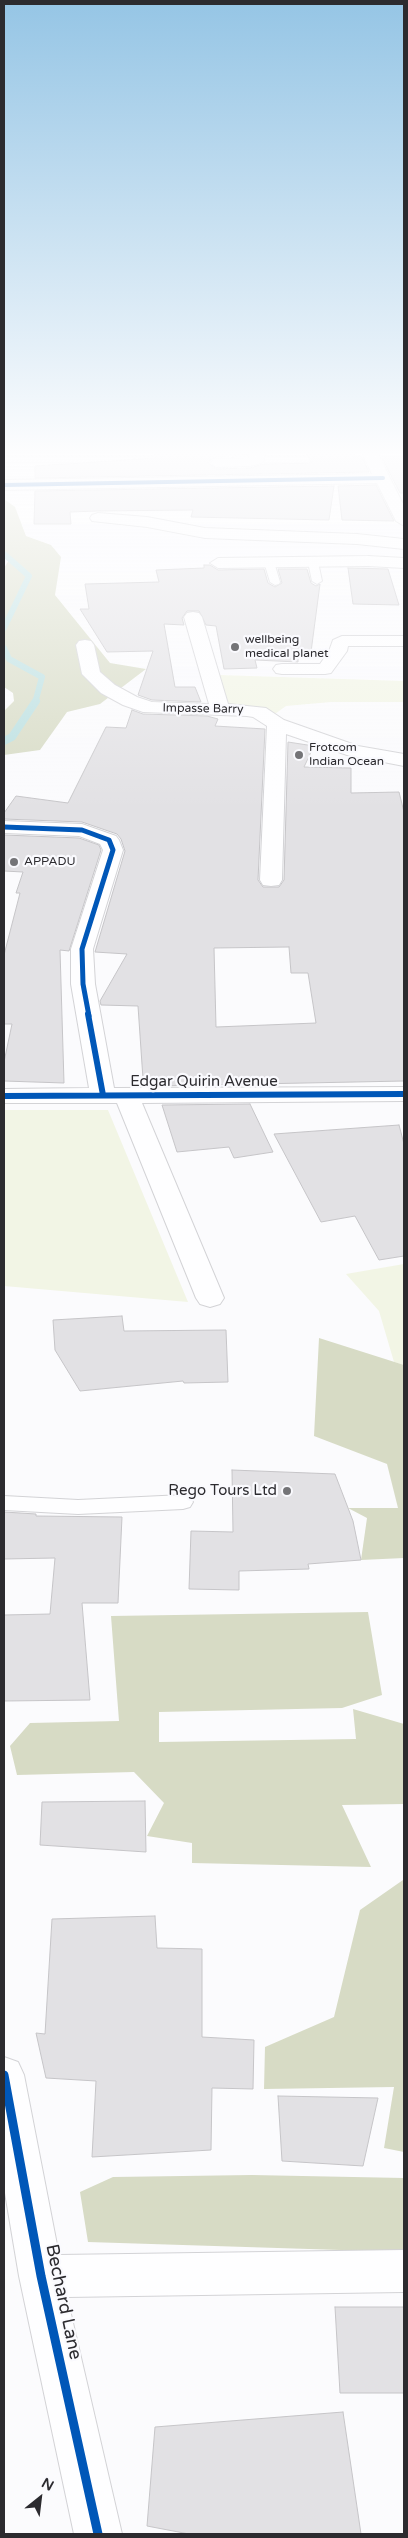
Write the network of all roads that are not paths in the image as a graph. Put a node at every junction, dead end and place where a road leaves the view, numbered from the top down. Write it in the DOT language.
graph roads {
  1 [pos="272,572"];
  2 [pos="315,572"];
  3 [pos="317,581"];
  4 [pos="275,582"];
  5 [pos="193,617"];
  6 [pos="404,641"];
  7 [pos="85,645"];
  8 [pos="282,669"];
  9 [pos="220,710"];
  10 [pos="277,724"];
  11 [pos="404,760"];
  12 [pos="4,827"];
  13 [pos="271,880"];
  14 [pos="115,1094"];
  15 [pos="404,1094"];
  16 [pos="4,1096"];
  17 [pos="210,1298"];
  18 [pos="183,1502"];
  19 [pos="4,1503"];
  20 [pos="4,2075"];
  21 [pos="404,2270"];
  22 [pos="41,2276"];
  23 [pos="98,2534"];
  1 -- 4 [label="lane"];
  2 -- 3 [label="lane"];
  5 -- 9 [label="street"];
  6 -- 8 [label="street"];
  7 -- 9 [label="street, Impasse Barry"];
  9 -- 10 [label="street, Impasse Barry"];
  10 -- 11 [label="street, Impasse Barry"];
  10 -- 13 [label="street"];
  12 -- 14 [label="street"];
  14 -- 15 [label="street, Edgar Quirin Avenue"];
  14 -- 16 [label="street, Edgar Quirin Avenue"];
  14 -- 17 [label="street"];
  18 -- 19 [label="lane"];
  20 -- 22 [label="street, Bechard Lane"];
  21 -- 22 [label="street"];
  22 -- 23 [label="street, Bechard Lane"];
}
